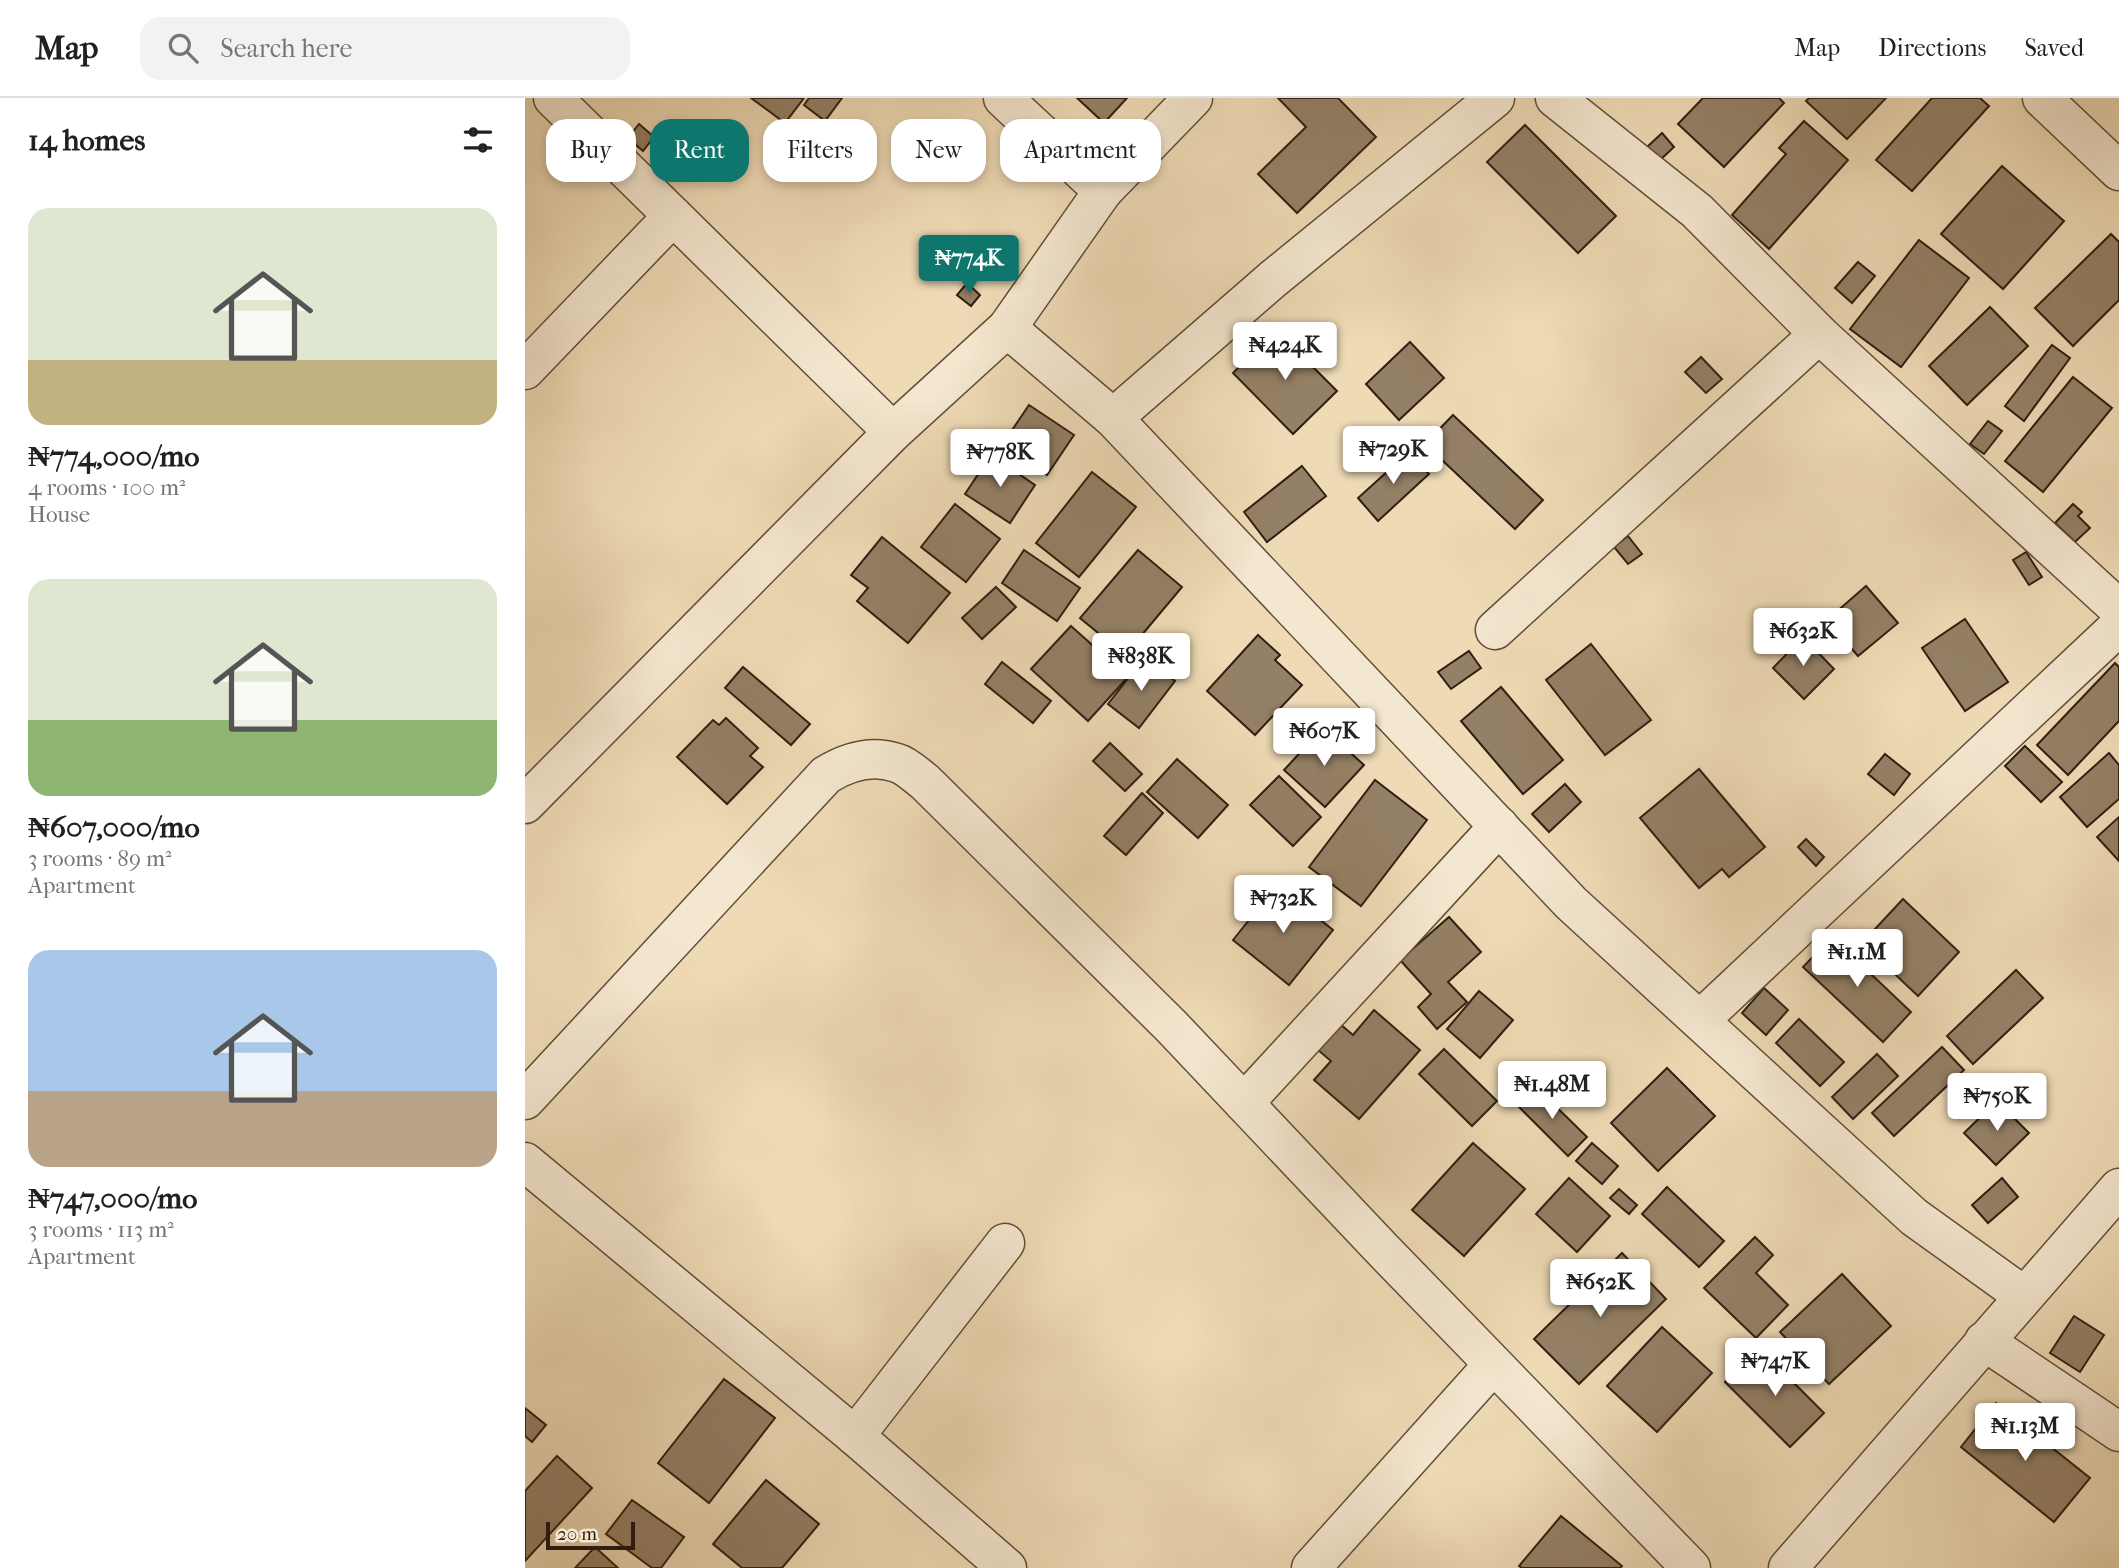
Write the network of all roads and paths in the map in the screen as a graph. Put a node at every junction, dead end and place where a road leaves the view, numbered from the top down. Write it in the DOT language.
graph roads {
  1 [pos="553,98"];
  2 [pos="1003,98"];
  3 [pos="1193,98"];
  4 [pos="1495,98"];
  5 [pos="1555,98"];
  6 [pos="2042,98"];
  7 [pos="2119,172"];
  8 [pos="1103,191"];
  9 [pos="673,216"];
  10 [pos="1007,328"];
  11 [pos="1819,334"];
  12 [pos="525,370"];
  13 [pos="1113,418"];
  14 [pos="893,432"];
  15 [pos="2119,610"];
  16 [pos="2119,626"];
  17 [pos="1495,630"];
  18 [pos="525,804"];
  19 [pos="1499,826"];
  20 [pos="1700,1020"];
  21 [pos="525,1100"];
  22 [pos="1244,1103"];
  23 [pos="525,1162"];
  24 [pos="2119,1188"];
  25 [pos="1005,1243"];
  26 [pos="2024,1296"];
  27 [pos="1984,1341"];
  28 [pos="1493,1365"];
  29 [pos="2119,1432"];
  30 [pos="855,1436"];
  31 [pos="1007,1568"];
  32 [pos="1311,1568"];
  33 [pos="1691,1568"];
  34 [pos="1788,1568"];
  1 -- 9 [label="street"];
  2 -- 8 [label="street"];
  3 -- 8 [label="street"];
  4 -- 13 [label="street"];
  5 -- 11 [label="street"];
  6 -- 7 [label="street"];
  8 -- 10 [label="street"];
  9 -- 12 [label="street"];
  9 -- 14 [label="street"];
  10 -- 13 [label="street"];
  10 -- 14 [label="street"];
  11 -- 15 [label="street"];
  11 -- 17 [label="street"];
  13 -- 19 [label="street"];
  14 -- 18 [label="street"];
  16 -- 20 [label="street"];
  19 -- 20 [label="street"];
  19 -- 22 [label="street"];
  20 -- 26 [label="street"];
  21 -- 22 [label="street"];
  22 -- 28 [label="street"];
  23 -- 30 [label="street"];
  24 -- 26 [label="street"];
  25 -- 30 [label="street"];
  26 -- 27 [label="street"];
  27 -- 29 [label="street"];
  27 -- 34 [label="street"];
  28 -- 32 [label="street"];
  28 -- 33 [label="street"];
  30 -- 31 [label="street"];
}
